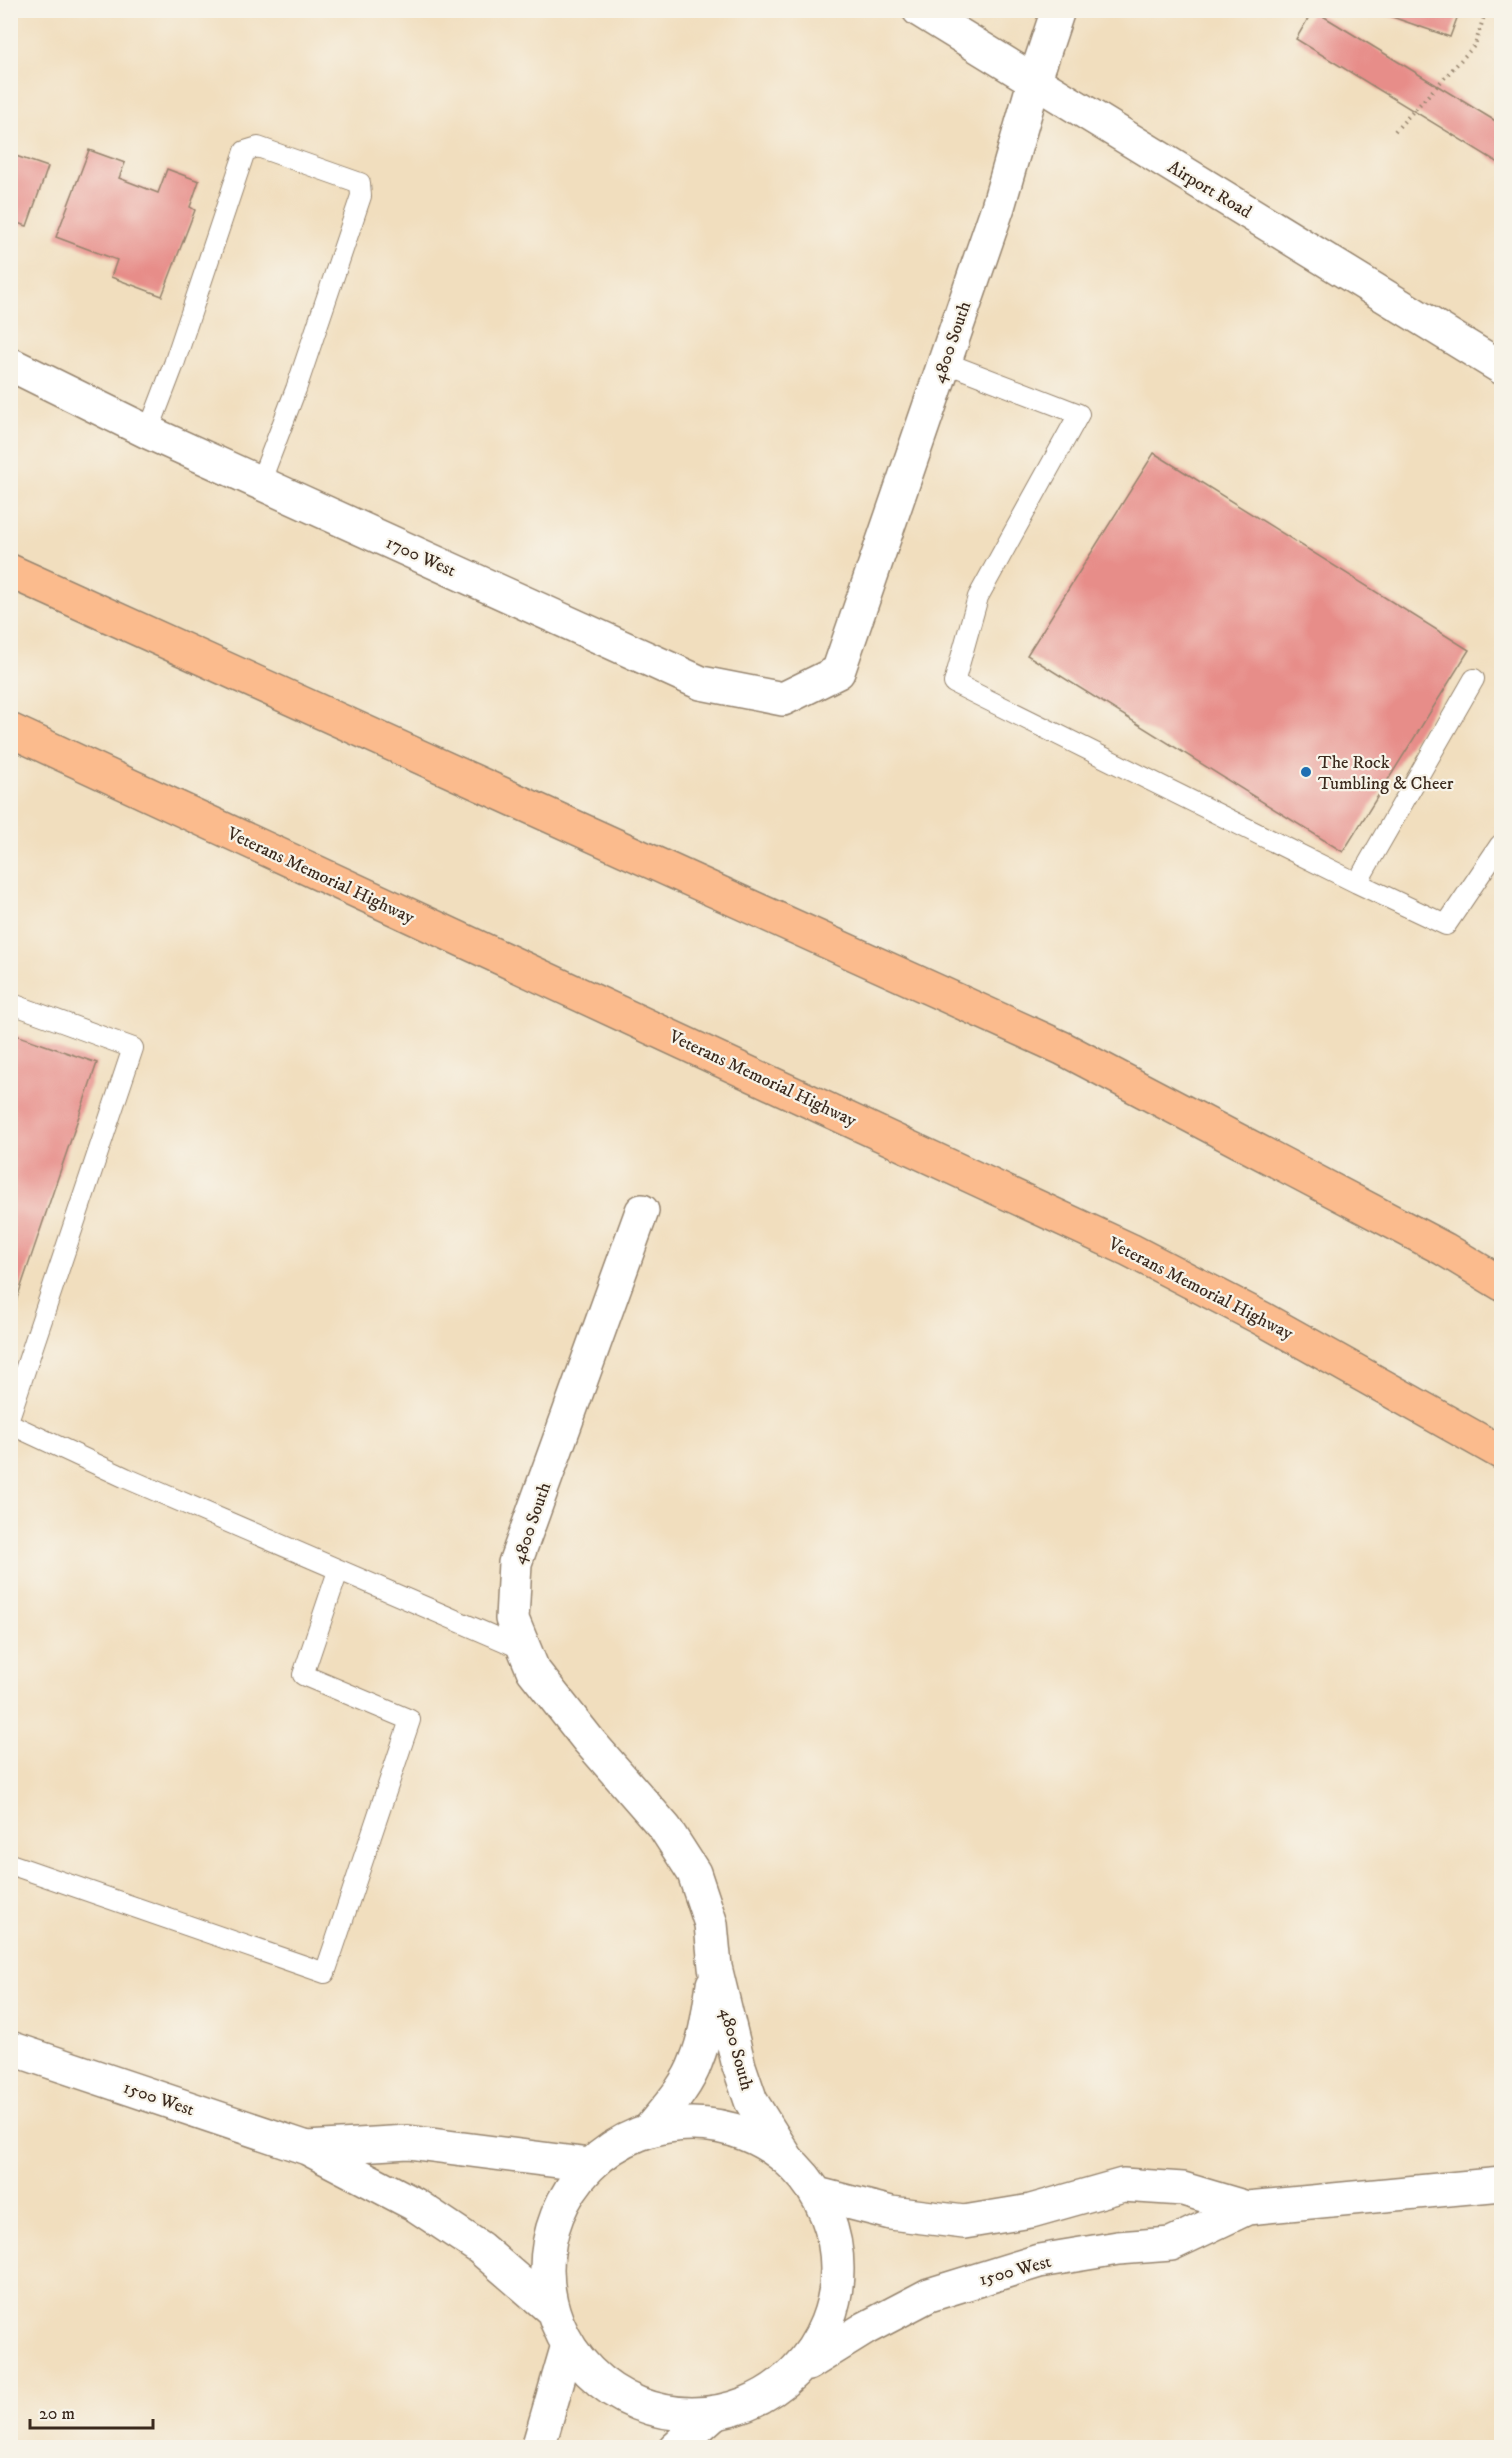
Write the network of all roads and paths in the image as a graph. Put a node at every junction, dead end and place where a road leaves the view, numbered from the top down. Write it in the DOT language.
graph roads {
  1 [pos="919,10"];
  2 [pos="1058,10"];
  3 [pos="1486,10"];
  4 [pos="1034,82"];
  5 [pos="1395,131"];
  6 [pos="944,362"];
  7 [pos="10,364"];
  8 [pos="1502,368"];
  9 [pos="148,432"];
  10 [pos="260,483"];
  11 [pos="10,571"];
  12 [pos="838,672"];
  13 [pos="1474,679"];
  14 [pos="10,730"];
  15 [pos="1502,846"];
  16 [pos="1357,883"];
  17 [pos="10,1003"];
  18 [pos="642,1211"];
  19 [pos="1502,1284"];
  20 [pos="10,1415"];
  21 [pos="10,1424"];
  22 [pos="1502,1453"];
  23 [pos="338,1571"];
  24 [pos="525,1650"];
  25 [pos="10,1864"];
  26 [pos="715,1967"];
  27 [pos="10,2048"];
  28 [pos="648,2130"];
  29 [pos="307,2148"];
  30 [pos="786,2157"];
  31 [pos="590,2165"];
  32 [pos="1502,2184"];
  33 [pos="817,2193"];
  34 [pos="1247,2208"];
  35 [pos="552,2310"];
  36 [pos="568,2345"];
  37 [pos="796,2371"];
  38 [pos="713,2414"];
  39 [pos="538,2448"];
  40 [pos="675,2448"];
  1 -- 4 [label="street, Airport Road"];
  2 -- 4 [label="street, 4800 South"];
  3 -- 5 [label="path"];
  4 -- 6 [label="street, 4800 South"];
  4 -- 8 [label="street, Airport Road"];
  6 -- 12 [label="street, 4800 South"];
  6 -- 16 [label="lane"];
  7 -- 9 [label="street, 1700 West"];
  9 -- 10 [label="street, 1700 West"];
  9 -- 10 [label="lane"];
  10 -- 12 [label="street, 1700 West"];
  11 -- 19 [label="highway"];
  13 -- 16 [label="lane"];
  14 -- 22 [label="highway, Veterans Memorial Highway"];
  15 -- 16 [label="lane"];
  17 -- 20 [label="lane"];
  18 -- 24 [label="street, 4800 South"];
  21 -- 23 [label="lane"];
  23 -- 24 [label="lane"];
  23 -- 25 [label="lane"];
  24 -- 26 [label="street, 4800 South"];
  26 -- 28 [label="street, 4800 South"];
  26 -- 30 [label="street, 4800 South"];
  27 -- 29 [label="street, 1500 West"];
  28 -- 30 [label="street"];
  28 -- 31 [label="street"];
  29 -- 31 [label="street, 1500 West"];
  29 -- 35 [label="street, 1500 West"];
  30 -- 33 [label="street"];
  31 -- 35 [label="street"];
  32 -- 34 [label="street, 1500 West"];
  33 -- 34 [label="street, 1500 West"];
  33 -- 37 [label="street"];
  34 -- 37 [label="street, 1500 West"];
  35 -- 36 [label="street"];
  36 -- 38 [label="street"];
  36 -- 39 [label="street"];
  37 -- 38 [label="street"];
  38 -- 40 [label="street"];
}
